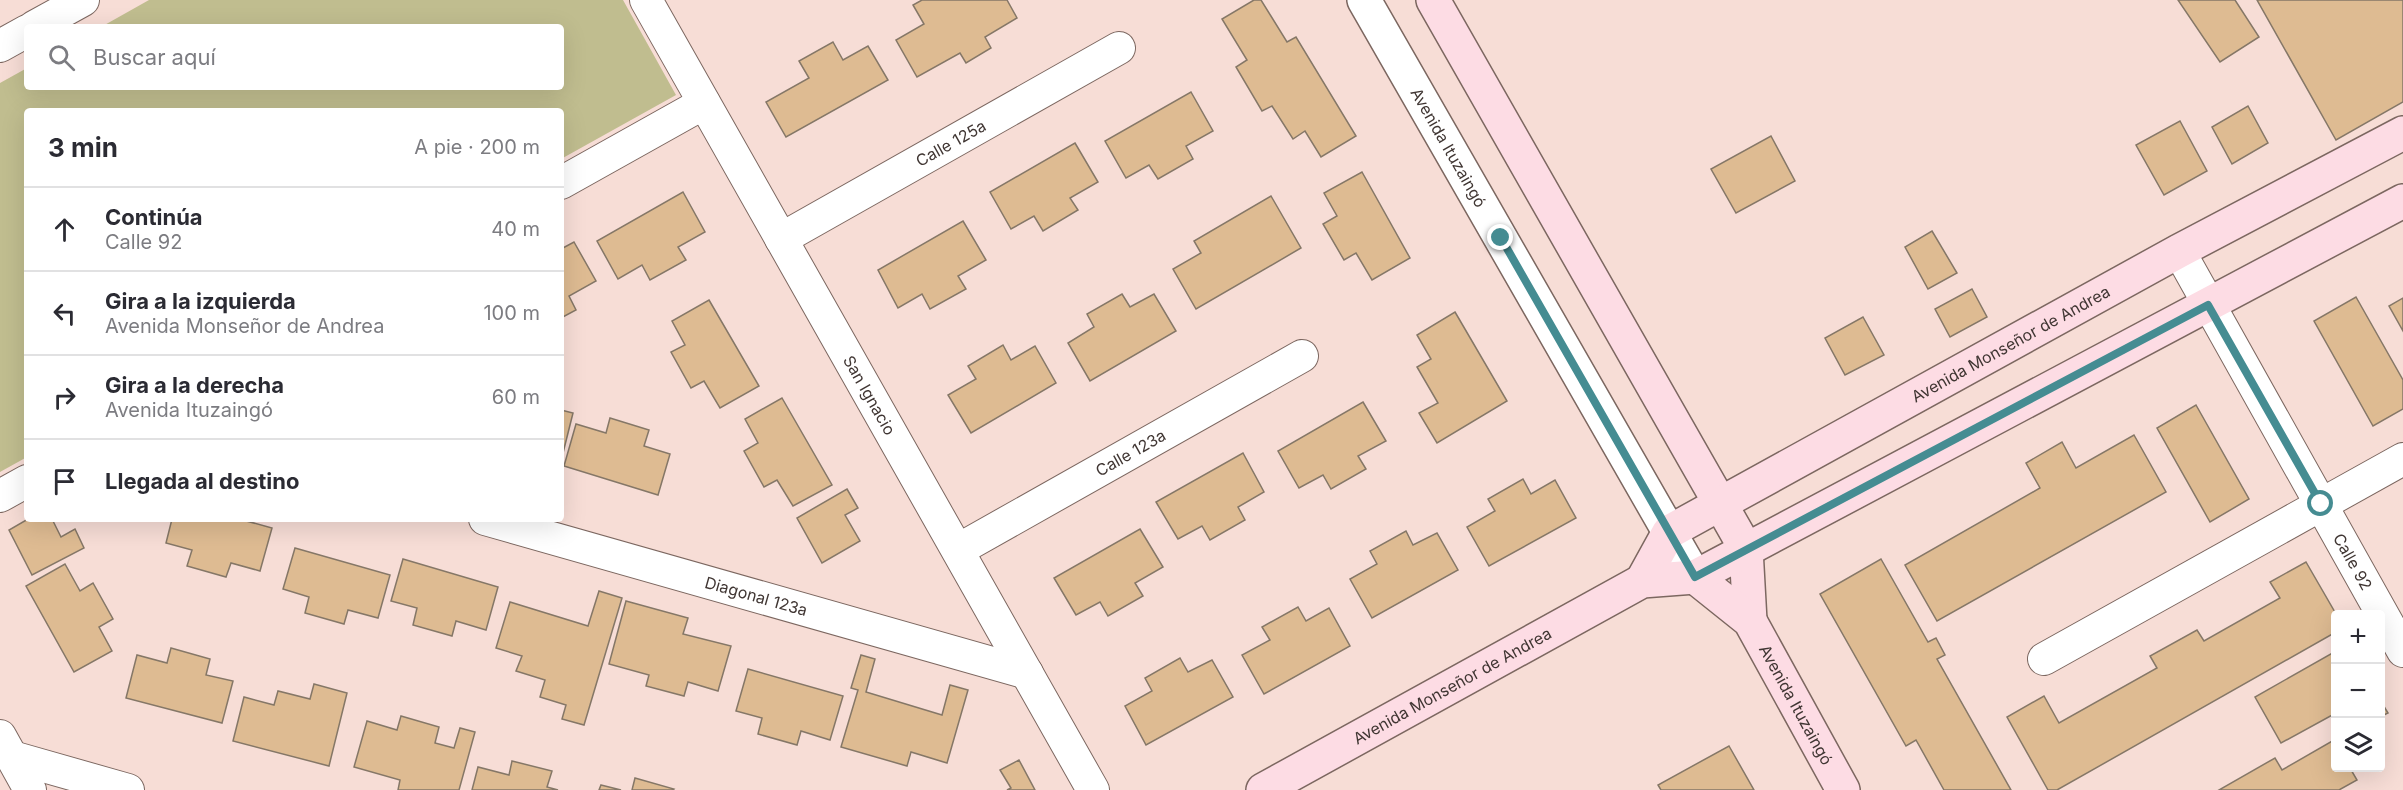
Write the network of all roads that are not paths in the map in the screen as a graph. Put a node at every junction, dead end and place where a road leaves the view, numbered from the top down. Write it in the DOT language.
graph roads {
  1 [pos="83,0"];
  2 [pos="646,0"];
  3 [pos="1364,0"];
  4 [pos="1433,0"];
  5 [pos="39,24"];
  6 [pos="24,33"];
  7 [pos="0,46"];
  8 [pos="1119,48"];
  9 [pos="704,103"];
  10 [pos="2403,133"];
  11 [pos="564,181"];
  12 [pos="2403,201"];
  13 [pos="781,239"];
  14 [pos="2179,251"];
  15 [pos="2208,305"];
  16 [pos="1302,356"];
  17 [pos="2403,459"];
  18 [pos="24,483"];
  19 [pos="0,496"];
  20 [pos="1721,504"];
  21 [pos="2321,504"];
  22 [pos="496,522"];
  23 [pos="1669,532"];
  24 [pos="1746,549"];
  25 [pos="958,550"];
  26 [pos="1695,577"];
  27 [pos="1642,581"];
  28 [pos="1750,621"];
  29 [pos="2403,651"];
  30 [pos="2044,659"];
  31 [pos="1027,673"];
  32 [pos="6,746"];
  33 [pos="30,790"];
  34 [pos="128,790"];
  35 [pos="1093,790"];
  36 [pos="1263,790"];
  37 [pos="1843,790"];
  1 -- 5 [label="street"];
  2 -- 9 [label="street, San Ignacio"];
  3 -- 23 [label="street, Avenida Ituzaingó"];
  4 -- 20 [label="main road, Avenida Ituzaingó"];
  6 -- 7 [label="street"];
  8 -- 13 [label="street, Calle 125a"];
  9 -- 11 [label="street"];
  9 -- 13 [label="street, San Ignacio"];
  10 -- 14 [label="main road, Avenida Monseñor de Andrea"];
  12 -- 15 [label="main road, Avenida Monseñor de Andrea"];
  13 -- 25 [label="street, San Ignacio"];
  14 -- 15 [label="street, Calle 92"];
  14 -- 20 [label="main road, Avenida Monseñor de Andrea"];
  15 -- 21 [label="street, Calle 92"];
  15 -- 24 [label="main road, Avenida Monseñor de Andrea"];
  16 -- 25 [label="street, Calle 123a"];
  17 -- 21 [label="street"];
  18 -- 19 [label="street"];
  20 -- 23 [label="main road, Avenida Monseñor de Andrea"];
  20 -- 24 [label="main road, Avenida Ituzaingó"];
  21 -- 29 [label="street, Calle 92"];
  21 -- 30 [label="street"];
  22 -- 31 [label="street, Diagonal 123a"];
  23 -- 26 [label="street, Avenida Ituzaingó"];
  23 -- 27 [label="main road"];
  24 -- 26 [label="main road, Avenida Monseñor de Andrea"];
  24 -- 28 [label="main road, Avenida Ituzaingó"];
  25 -- 31 [label="street, San Ignacio"];
  26 -- 27 [label="main road, Avenida Monseñor de Andrea"];
  26 -- 28 [label="main road, Avenida Ituzaingó"];
  27 -- 36 [label="main road, Avenida Monseñor de Andrea"];
  28 -- 37 [label="main road, Avenida Ituzaingó"];
  31 -- 35 [label="street, San Ignacio"];
  32 -- 33 [label="street"];
  32 -- 34 [label="street"];
}
